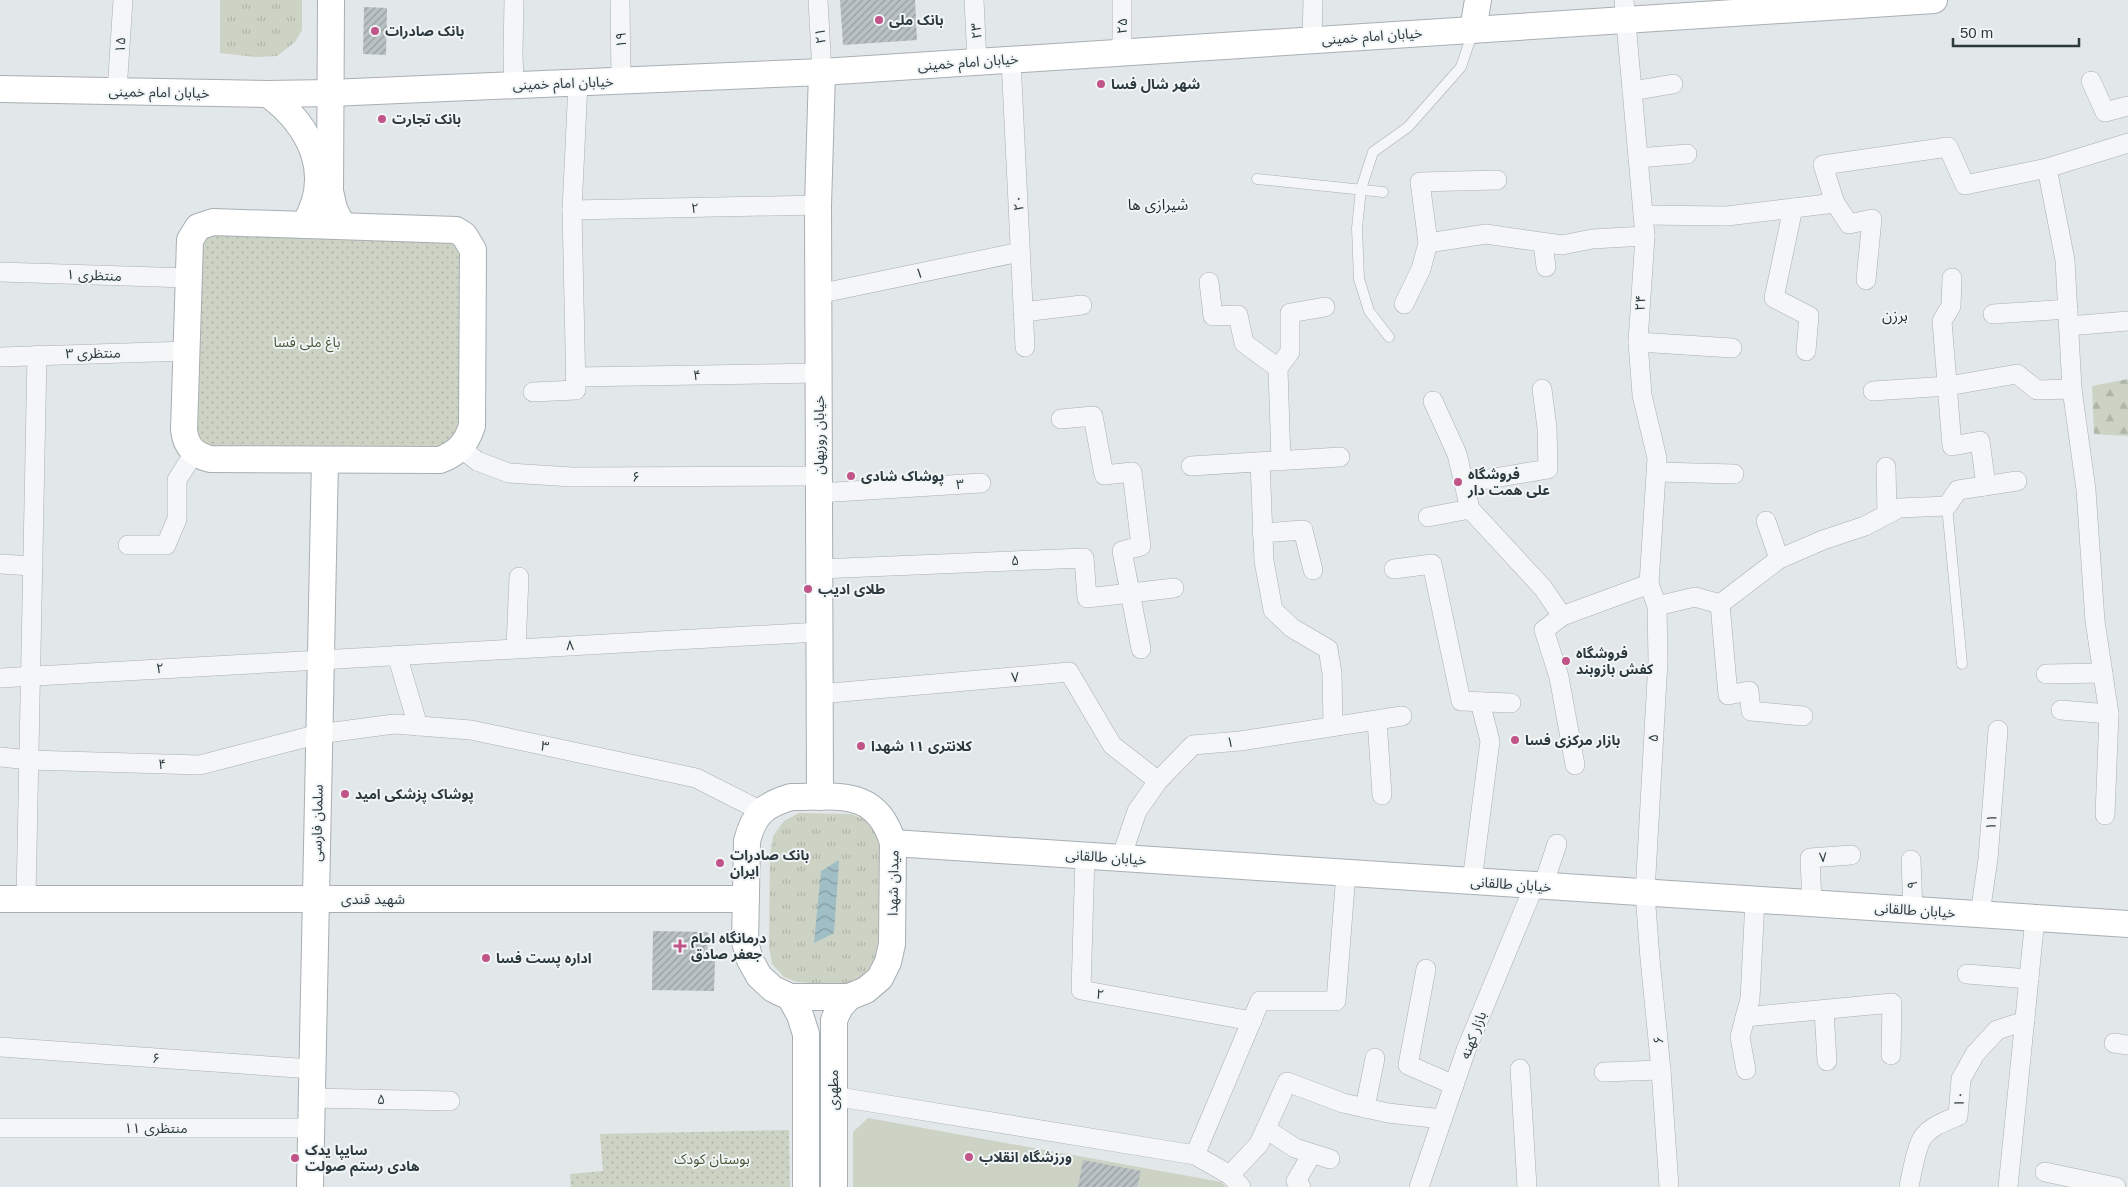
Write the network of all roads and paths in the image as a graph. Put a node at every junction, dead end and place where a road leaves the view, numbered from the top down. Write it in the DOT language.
graph roads {
  1 [pos="123,0"];
  2 [pos="331,0"];
  3 [pos="514,0"];
  4 [pos="620,0"];
  5 [pos="818,0"];
  6 [pos="974,0"];
  7 [pos="1122,0"];
  8 [pos="1313,0"];
  9 [pos="1478,0"];
  10 [pos="1934,0"];
  11 [pos="1625,10"];
  12 [pos="1473,30"];
  13 [pos="1312,40"];
  14 [pos="1122,53"];
  15 [pos="1011,60"];
  16 [pos="977,62"];
  17 [pos="822,72"];
  18 [pos="621,81"];
  19 [pos="2091,81"];
  20 [pos="578,82"];
  21 [pos="1673,84"];
  22 [pos="514,85"];
  23 [pos="0,88"];
  24 [pos="117,91"];
  25 [pos="1632,91"];
  26 [pos="330,93"];
  27 [pos="268,94"];
  28 [pos="2128,106"];
  29 [pos="2128,143"];
  30 [pos="1687,154"];
  31 [pos="1638,158"];
  32 [pos="2047,168"];
  33 [pos="1257,179"];
  34 [pos="1497,180"];
  35 [pos="1361,190"];
  36 [pos="1384,192"];
  37 [pos="1835,203"];
  38 [pos="818,205"];
  39 [pos="1793,208"];
  40 [pos="572,210"];
  41 [pos="1643,215"];
  42 [pos="304,225"];
  43 [pos="342,225"];
  44 [pos="1645,236"];
  45 [pos="1428,243"];
  46 [pos="1543,243"];
  47 [pos="1020,252"];
  48 [pos="1546,267"];
  49 [pos="0,272"];
  50 [pos="189,278"];
  51 [pos="1952,278"];
  52 [pos="1866,280"];
  53 [pos="1209,282"];
  54 [pos="818,294"];
  55 [pos="1404,304"];
  56 [pos="1082,305"];
  57 [pos="1325,307"];
  58 [pos="1023,312"];
  59 [pos="1993,314"];
  60 [pos="2068,318"];
  61 [pos="2128,321"];
  62 [pos="1388,338"];
  63 [pos="1638,342"];
  64 [pos="1025,347"];
  65 [pos="1732,348"];
  66 [pos="187,351"];
  67 [pos="1806,351"];
  68 [pos="37,355"];
  69 [pos="0,357"];
  70 [pos="1278,368"];
  71 [pos="818,373"];
  72 [pos="576,377"];
  73 [pos="1948,386"];
  74 [pos="1542,389"];
  75 [pos="2072,389"];
  76 [pos="1873,391"];
  77 [pos="533,392"];
  78 [pos="1433,401"];
  79 [pos="1061,419"];
  80 [pos="461,448"];
  81 [pos="194,453"];
  82 [pos="1340,457"];
  83 [pos="325,460"];
  84 [pos="1281,461"];
  85 [pos="1260,462"];
  86 [pos="1191,466"];
  87 [pos="1886,467"];
  88 [pos="1657,472"];
  89 [pos="1734,474"];
  90 [pos="2017,481"];
  91 [pos="981,483"];
  92 [pos="1464,483"];
  93 [pos="819,484"];
  94 [pos="1986,486"];
  95 [pos="1947,506"];
  96 [pos="1470,509"];
  97 [pos="1888,514"];
  98 [pos="1428,517"];
  99 [pos="1766,521"];
  100 [pos="1262,533"];
  101 [pos="128,545"];
  102 [pos="1779,559"];
  103 [pos="0,564"];
  104 [pos="33,566"];
  105 [pos="819,568"];
  106 [pos="1394,569"];
  107 [pos="1313,570"];
  108 [pos="519,577"];
  109 [pos="1649,584"];
  110 [pos="1174,588"];
  111 [pos="1129,593"];
  112 [pos="1720,604"];
  113 [pos="1657,606"];
  114 [pos="1562,616"];
  115 [pos="819,632"];
  116 [pos="516,648"];
  117 [pos="1141,649"];
  118 [pos="396,655"];
  119 [pos="321,659"];
  120 [pos="1962,664"];
  121 [pos="2103,673"];
  122 [pos="2046,674"];
  123 [pos="32,676"];
  124 [pos="0,678"];
  125 [pos="819,694"];
  126 [pos="1480,702"];
  127 [pos="1511,703"];
  128 [pos="2061,710"];
  129 [pos="2109,714"];
  130 [pos="1402,716"];
  131 [pos="1803,716"];
  132 [pos="1377,720"];
  133 [pos="418,726"];
  134 [pos="1333,726"];
  135 [pos="1998,730"];
  136 [pos="319,734"];
  137 [pos="0,757"];
  138 [pos="29,760"];
  139 [pos="1575,765"];
  140 [pos="1158,781"];
  141 [pos="1382,795"];
  142 [pos="820,797"];
  143 [pos="761,812"];
  144 [pos="2105,815"];
  145 [pos="893,843"];
  146 [pos="1557,844"];
  147 [pos="1851,855"];
  148 [pos="1085,856"];
  149 [pos="1121,858"];
  150 [pos="1911,860"];
  151 [pos="1346,873"];
  152 [pos="1472,881"];
  153 [pos="1538,886"];
  154 [pos="1645,893"];
  155 [pos="0,899"];
  156 [pos="26,899"];
  157 [pos="316,899"];
  158 [pos="746,899"];
  159 [pos="1755,900"];
  160 [pos="1812,903"];
  161 [pos="1913,910"];
  162 [pos="1980,914"];
  163 [pos="2035,918"];
  164 [pos="2128,924"];
  165 [pos="1426,969"];
  166 [pos="1967,974"];
  167 [pos="2029,979"];
  168 [pos="790,997"];
  169 [pos="850,997"];
  170 [pos="1824,1010"];
  171 [pos="1746,1017"];
  172 [pos="1252,1021"];
  173 [pos="2025,1021"];
  174 [pos="0,1047"];
  175 [pos="1891,1055"];
  176 [pos="1375,1058"];
  177 [pos="1827,1061"];
  178 [pos="312,1068"];
  179 [pos="1520,1069"];
  180 [pos="1662,1070"];
  181 [pos="1746,1070"];
  182 [pos="1604,1072"];
  183 [pos="1454,1085"];
  184 [pos="834,1096"];
  185 [pos="312,1098"];
  186 [pos="450,1101"];
  187 [pos="1364,1108"];
  188 [pos="1442,1120"];
  189 [pos="0,1128"];
  190 [pos="311,1128"];
  191 [pos="1266,1129"];
  192 [pos="1195,1155"];
  193 [pos="2045,1172"];
  194 [pos="1236,1181"];
  195 [pos="310,1187"];
  196 [pos="806,1187"];
  197 [pos="834,1187"];
  198 [pos="1301,1187"];
  199 [pos="1418,1187"];
  200 [pos="1526,1187"];
  201 [pos="1669,1187"];
  202 [pos="1909,1187"];
  203 [pos="2008,1187"];
  204 [pos="2116,1187"];
  1 -- 24 [label="street, ۱۵"];
  2 -- 26 [label="street"];
  3 -- 22 [label="street"];
  4 -- 18 [label="street, ۱۹"];
  5 -- 17 [label="street, ۲۱"];
  6 -- 16 [label="street, ۲۳"];
  7 -- 14 [label="street, ۲۵"];
  8 -- 13 [label="street"];
  9 -- 12 [label="street"];
  10 -- 11 [label="street, خیابان امام خمینی"];
  11 -- 12 [label="street, خیابان امام خمینی"];
  11 -- 25 [label="street, ۲۴"];
  12 -- 13 [label="street, خیابان امام خمینی"];
  12 -- 35 [label="lane"];
  13 -- 14 [label="street, خیابان امام خمینی"];
  14 -- 15 [label="street, خیابان امام خمینی"];
  15 -- 16 [label="street, خیابان امام خمینی"];
  15 -- 47 [label="street, ۲۰"];
  16 -- 17 [label="street, خیابان امام خمینی"];
  17 -- 18 [label="street, خیابان امام خمینی"];
  17 -- 38 [label="street, خیابان روزبهان"];
  18 -- 20 [label="street, خیابان امام خمینی"];
  19 -- 28 [label="street"];
  20 -- 22 [label="street, خیابان امام خمینی"];
  20 -- 40 [label="street"];
  21 -- 25 [label="street"];
  22 -- 26 [label="street, خیابان امام خمینی"];
  23 -- 24 [label="street, خیابان امام خمینی"];
  24 -- 27 [label="street, خیابان امام خمینی"];
  25 -- 31 [label="street, ۲۴"];
  26 -- 27 [label="street, خیابان امام خمینی"];
  26 -- 43 [label="street"];
  27 -- 42 [label="street"];
  29 -- 32 [label="street"];
  30 -- 31 [label="street"];
  31 -- 41 [label="street, ۲۴"];
  32 -- 37 [label="street"];
  32 -- 60 [label="street"];
  33 -- 35 [label="lane"];
  34 -- 45 [label="street"];
  35 -- 36 [label="lane"];
  35 -- 62 [label="lane"];
  37 -- 39 [label="street"];
  37 -- 52 [label="street"];
  38 -- 40 [label="street, ۲"];
  38 -- 54 [label="street, خیابان روزبهان"];
  39 -- 41 [label="street"];
  39 -- 67 [label="street"];
  40 -- 72 [label="street"];
  41 -- 44 [label="street, ۲۴"];
  42 -- 43 [label="street"];
  42 -- 50 [label="street"];
  43 -- 80 [label="street"];
  44 -- 46 [label="street"];
  44 -- 63 [label="street, ۲۴"];
  45 -- 46 [label="street"];
  45 -- 55 [label="street"];
  46 -- 48 [label="street"];
  47 -- 54 [label="street, ۱"];
  47 -- 58 [label="street, ۲۰"];
  49 -- 50 [label="street, منتظری ۱"];
  50 -- 66 [label="street"];
  51 -- 73 [label="street"];
  53 -- 70 [label="street"];
  54 -- 71 [label="street, خیابان روزبهان"];
  56 -- 58 [label="street"];
  57 -- 70 [label="street"];
  58 -- 64 [label="street, ۲۰"];
  59 -- 60 [label="street"];
  60 -- 61 [label="street"];
  60 -- 75 [label="street"];
  63 -- 65 [label="street"];
  63 -- 88 [label="street, ۲۴"];
  66 -- 68 [label="street, منتظری ۳"];
  66 -- 81 [label="street"];
  68 -- 69 [label="street, منتظری ۳"];
  68 -- 104 [label="street"];
  70 -- 84 [label="street"];
  71 -- 72 [label="street, ۴"];
  71 -- 93 [label="street, خیابان روزبهان"];
  72 -- 77 [label="street"];
  73 -- 75 [label="street"];
  73 -- 76 [label="street"];
  73 -- 94 [label="street"];
  74 -- 92 [label="street"];
  75 -- 121 [label="street"];
  78 -- 92 [label="street"];
  79 -- 111 [label="street"];
  80 -- 83 [label="street"];
  80 -- 93 [label="street, ۶"];
  81 -- 83 [label="street"];
  81 -- 101 [label="street"];
  82 -- 84 [label="street"];
  83 -- 119 [label="street, سلمان فارسی"];
  84 -- 85 [label="street"];
  85 -- 86 [label="street"];
  85 -- 100 [label="street"];
  87 -- 97 [label="street"];
  88 -- 89 [label="street"];
  88 -- 109 [label="street, ۲۴"];
  90 -- 94 [label="street"];
  91 -- 93 [label="street, ۳"];
  92 -- 96 [label="street"];
  93 -- 105 [label="street, خیابان روزبهان"];
  94 -- 95 [label="street"];
  95 -- 97 [label="street"];
  95 -- 120 [label="lane"];
  96 -- 98 [label="street"];
  96 -- 114 [label="street"];
  97 -- 102 [label="street"];
  99 -- 102 [label="street"];
  100 -- 107 [label="street"];
  100 -- 134 [label="street"];
  102 -- 112 [label="street"];
  103 -- 104 [label="street"];
  104 -- 123 [label="street"];
  105 -- 111 [label="street, ۵"];
  105 -- 115 [label="street, خیابان روزبهان"];
  106 -- 126 [label="street"];
  108 -- 116 [label="street"];
  109 -- 113 [label="street, ۵"];
  109 -- 114 [label="street"];
  110 -- 111 [label="street, ۵"];
  111 -- 117 [label="street"];
  112 -- 113 [label="street"];
  112 -- 131 [label="street"];
  113 -- 154 [label="street, ۵"];
  114 -- 139 [label="street"];
  115 -- 116 [label="street, ۸"];
  115 -- 125 [label="street, خیابان روزبهان"];
  116 -- 118 [label="street, ۸"];
  118 -- 119 [label="street, ۸"];
  118 -- 133 [label="street"];
  119 -- 123 [label="street, ۲"];
  119 -- 136 [label="street, سلمان فارسی"];
  121 -- 122 [label="street"];
  121 -- 129 [label="street"];
  123 -- 124 [label="street, ۲"];
  123 -- 138 [label="street"];
  125 -- 140 [label="street, ۷"];
  125 -- 142 [label="street, خیابان روزبهان"];
  126 -- 127 [label="street"];
  126 -- 152 [label="street"];
  128 -- 129 [label="street"];
  129 -- 144 [label="street"];
  130 -- 132 [label="street, ۱"];
  132 -- 134 [label="street, ۱"];
  132 -- 141 [label="street"];
  133 -- 136 [label="street, ۳"];
  133 -- 143 [label="street, ۳"];
  134 -- 140 [label="street, ۱"];
  135 -- 162 [label="street, ۱۱"];
  136 -- 138 [label="street, ۴"];
  136 -- 157 [label="street, سلمان فارسی"];
  137 -- 138 [label="street, ۴"];
  138 -- 156 [label="street"];
  140 -- 149 [label="street, ۱"];
  142 -- 143 [label="street, میدان شهدا"];
  142 -- 145 [label="street, میدان شهدا"];
  143 -- 158 [label="street, میدان شهدا"];
  145 -- 148 [label="street, خیابان طالقانی"];
  145 -- 169 [label="street, میدان شهدا"];
  146 -- 153 [label="street, بازار کهنه"];
  147 -- 160 [label="street, ۷"];
  148 -- 149 [label="street, خیابان طالقانی"];
  148 -- 172 [label="street, ۲"];
  149 -- 151 [label="street, خیابان طالقانی"];
  150 -- 161 [label="street, ۹"];
  151 -- 152 [label="street, خیابان طالقانی"];
  151 -- 172 [label="street"];
  152 -- 153 [label="street, خیابان طالقانی"];
  153 -- 154 [label="street, خیابان طالقانی"];
  153 -- 183 [label="street, بازار کهنه"];
  154 -- 159 [label="street, خیابان طالقانی"];
  154 -- 180 [label="street, ۶"];
  155 -- 156 [label="street, شهید قندی"];
  156 -- 157 [label="street, شهید قندی"];
  157 -- 158 [label="street, شهید قندی"];
  157 -- 178 [label="street, سلمان فارسی"];
  158 -- 168 [label="street, میدان شهدا"];
  159 -- 160 [label="street, خیابان طالقانی"];
  159 -- 171 [label="street"];
  160 -- 161 [label="street, خیابان طالقانی"];
  161 -- 162 [label="street, خیابان طالقانی"];
  162 -- 163 [label="street, خیابان طالقانی"];
  163 -- 164 [label="street, خیابان طالقانی"];
  163 -- 167 [label="street"];
  165 -- 183 [label="street"];
  166 -- 167 [label="street"];
  167 -- 173 [label="street"];
  168 -- 169 [label="street, میدان شهدا"];
  168 -- 196 [label="street, مطهری"];
  169 -- 184 [label="street, مطهری"];
  170 -- 171 [label="street"];
  170 -- 175 [label="street"];
  170 -- 177 [label="street"];
  171 -- 181 [label="street"];
  172 -- 192 [label="street"];
  173 -- 202 [label="street, ۱۰"];
  173 -- 203 [label="street"];
  174 -- 178 [label="street, ۶"];
  176 -- 187 [label="street"];
  178 -- 185 [label="street, سلمان فارسی"];
  179 -- 200 [label="street"];
  180 -- 182 [label="street"];
  180 -- 201 [label="street, ۶"];
  183 -- 188 [label="street, بازار کهنه"];
  184 -- 192 [label="street"];
  184 -- 197 [label="street, مطهری"];
  185 -- 186 [label="street, ۵"];
  185 -- 190 [label="street, سلمان فارسی"];
  187 -- 188 [label="street"];
  187 -- 191 [label="street"];
  188 -- 199 [label="street, بازار کهنه"];
  189 -- 190 [label="street, منتظری ۱۱"];
  190 -- 195 [label="street, سلمان فارسی"];
  191 -- 194 [label="street"];
  191 -- 198 [label="street"];
  192 -- 194 [label="street"];
  193 -- 204 [label="street"];
}
